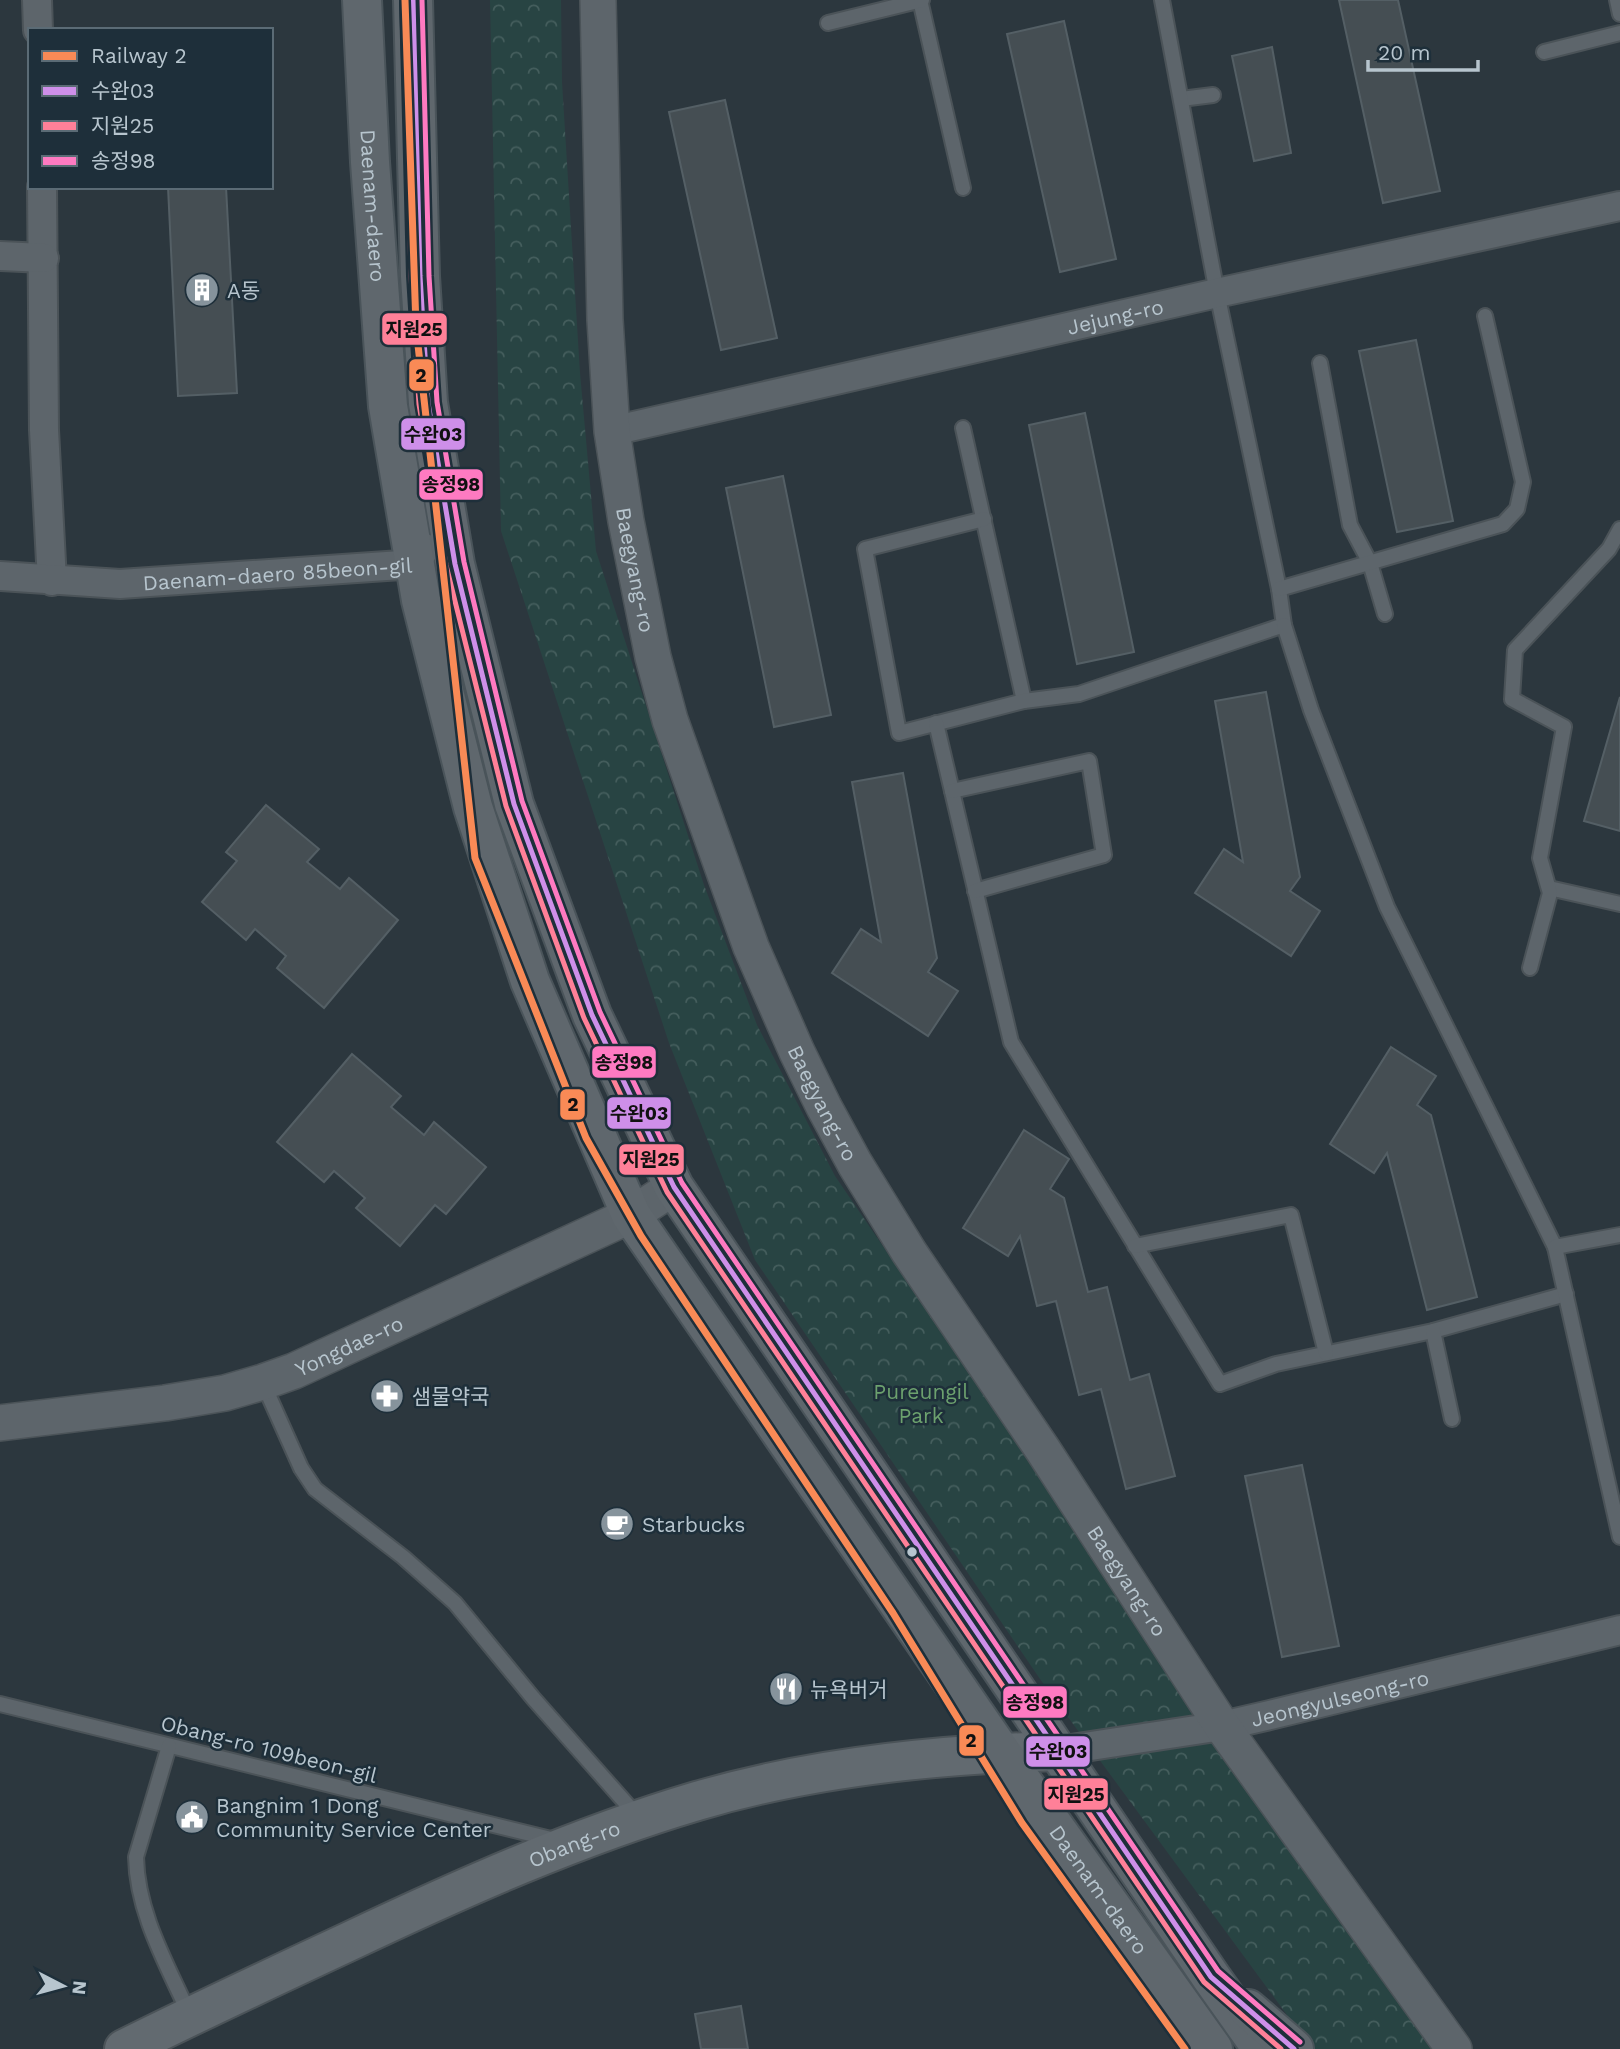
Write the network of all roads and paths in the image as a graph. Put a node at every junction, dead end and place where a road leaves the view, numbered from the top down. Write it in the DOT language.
graph roads {
  1 [pos="37,0"];
  2 [pos="362,0"];
  3 [pos="413,0"];
  4 [pos="598,0"];
  5 [pos="920,0"];
  6 [pos="1162,0"];
  7 [pos="1617,0"];
  8 [pos="1620,15"];
  9 [pos="828,23"];
  10 [pos="38,28"];
  11 [pos="1620,33"];
  12 [pos="1544,52"];
  13 [pos="1213,95"];
  14 [pos="1181,99"];
  15 [pos="963,188"];
  16 [pos="42,189"];
  17 [pos="1620,206"];
  18 [pos="0,256"];
  19 [pos="44,258"];
  20 [pos="1217,293"];
  21 [pos="1485,316"];
  22 [pos="1320,363"];
  23 [pos="963,428"];
  24 [pos="612,431"];
  25 [pos="984,519"];
  26 [pos="1620,529"];
  27 [pos="1370,563"];
  28 [pos="416,564"];
  29 [pos="455,565"];
  30 [pos="0,576"];
  31 [pos="52,581"];
  32 [pos="1279,589"];
  33 [pos="1385,614"];
  34 [pos="1284,625"];
  35 [pos="1024,701"];
  36 [pos="936,723"];
  37 [pos="952,791"];
  38 [pos="1549,888"];
  39 [pos="975,891"];
  40 [pos="1620,904"];
  41 [pos="1530,968"];
  42 [pos="674,1187"];
  43 [pos="631,1214"];
  44 [pos="1620,1235"];
  45 [pos="1135,1246"];
  46 [pos="1555,1247"];
  47 [pos="1566,1294"];
  48 [pos="1433,1331"];
  49 [pos="1326,1353"];
  50 [pos="262,1382"];
  51 [pos="1452,1419"];
  52 [pos="0,1423"];
  53 [pos="1620,1537"];
  54 [pos="1620,1630"];
  55 [pos="0,1704"];
  56 [pos="1222,1726"];
  57 [pos="169,1746"];
  58 [pos="1058,1751"];
  59 [pos="1001,1752"];
  60 [pos="640,1819"];
  61 [pos="569,1844"];
  62 [pos="1211,1977"];
  63 [pos="1182,2007"];
  64 [pos="190,2016"];
  65 [pos="124,2049"];
  66 [pos="1199,2049"];
  67 [pos="1213,2049"];
  68 [pos="1262,2049"];
  69 [pos="1294,2049"];
  70 [pos="1454,2049"];
  1 -- 10 [label="street"];
  2 -- 28 [label="main road, Daenam-daero"];
  3 -- 29 [label="main road, Daenam-daero"];
  4 -- 24 [label="street, Baegyang-ro"];
  5 -- 9 [label="lane"];
  5 -- 15 [label="lane"];
  6 -- 14 [label="lane"];
  7 -- 8 [label="lane"];
  11 -- 12 [label="lane"];
  13 -- 14 [label="lane"];
  14 -- 20 [label="lane"];
  16 -- 19 [label="street"];
  17 -- 20 [label="street, Jejung-ro"];
  18 -- 19 [label="street"];
  19 -- 31 [label="street"];
  20 -- 24 [label="street, Jejung-ro"];
  20 -- 32 [label="lane"];
  21 -- 27 [label="lane"];
  22 -- 27 [label="lane"];
  23 -- 25 [label="lane"];
  24 -- 56 [label="street, Baegyang-ro"];
  25 -- 35 [label="lane"];
  25 -- 36 [label="lane"];
  26 -- 38 [label="lane"];
  27 -- 32 [label="lane"];
  27 -- 33 [label="lane"];
  28 -- 29 [label="street, Daenam-daero 85beon-gil"];
  28 -- 31 [label="street, Daenam-daero 85beon-gil"];
  28 -- 43 [label="main road, Daenam-daero"];
  29 -- 42 [label="main road, Daenam-daero"];
  30 -- 31 [label="street, Daenam-daero 85beon-gil"];
  32 -- 34 [label="lane"];
  34 -- 35 [label="lane"];
  34 -- 46 [label="lane"];
  35 -- 36 [label="lane"];
  36 -- 37 [label="lane"];
  37 -- 39 [label="lane"];
  37 -- 39 [label="lane"];
  38 -- 40 [label="lane"];
  38 -- 41 [label="lane"];
  39 -- 45 [label="lane"];
  42 -- 43 [label="street, Yongdae-ro"];
  42 -- 58 [label="main road, Daenam-daero"];
  43 -- 50 [label="street, Yongdae-ro"];
  43 -- 59 [label="main road, Daenam-daero"];
  44 -- 46 [label="lane"];
  45 -- 49 [label="lane"];
  45 -- 49 [label="lane"];
  46 -- 47 [label="lane"];
  47 -- 48 [label="lane"];
  47 -- 53 [label="lane"];
  48 -- 49 [label="lane"];
  48 -- 51 [label="lane"];
  50 -- 52 [label="street, Yongdae-ro"];
  50 -- 60 [label="lane"];
  54 -- 56 [label="street, Jeongyulseong-ro"];
  55 -- 57 [label="lane, Obang-ro 109beon-gil"];
  56 -- 58 [label="street, Jeongyulseong-ro"];
  56 -- 70 [label="street, Baegyang-ro"];
  57 -- 61 [label="lane, Obang-ro 109beon-gil"];
  57 -- 64 [label="lane"];
  58 -- 59 [label="main road, Obang-ro"];
  58 -- 62 [label="main road, Daenam-daero"];
  59 -- 60 [label="main road, Obang-ro"];
  59 -- 63 [label="main road, Daenam-daero"];
  60 -- 61 [label="main road, Obang-ro"];
  61 -- 64 [label="main road, Obang-ro"];
  62 -- 68 [label="main road, Daenam-daero"];
  62 -- 69 [label="main road, Daenam-daero"];
  63 -- 66 [label="main road, Daenam-daero"];
  63 -- 67 [label="main road, Daenam-daero"];
  64 -- 65 [label="main road, Obang-ro"];
}
